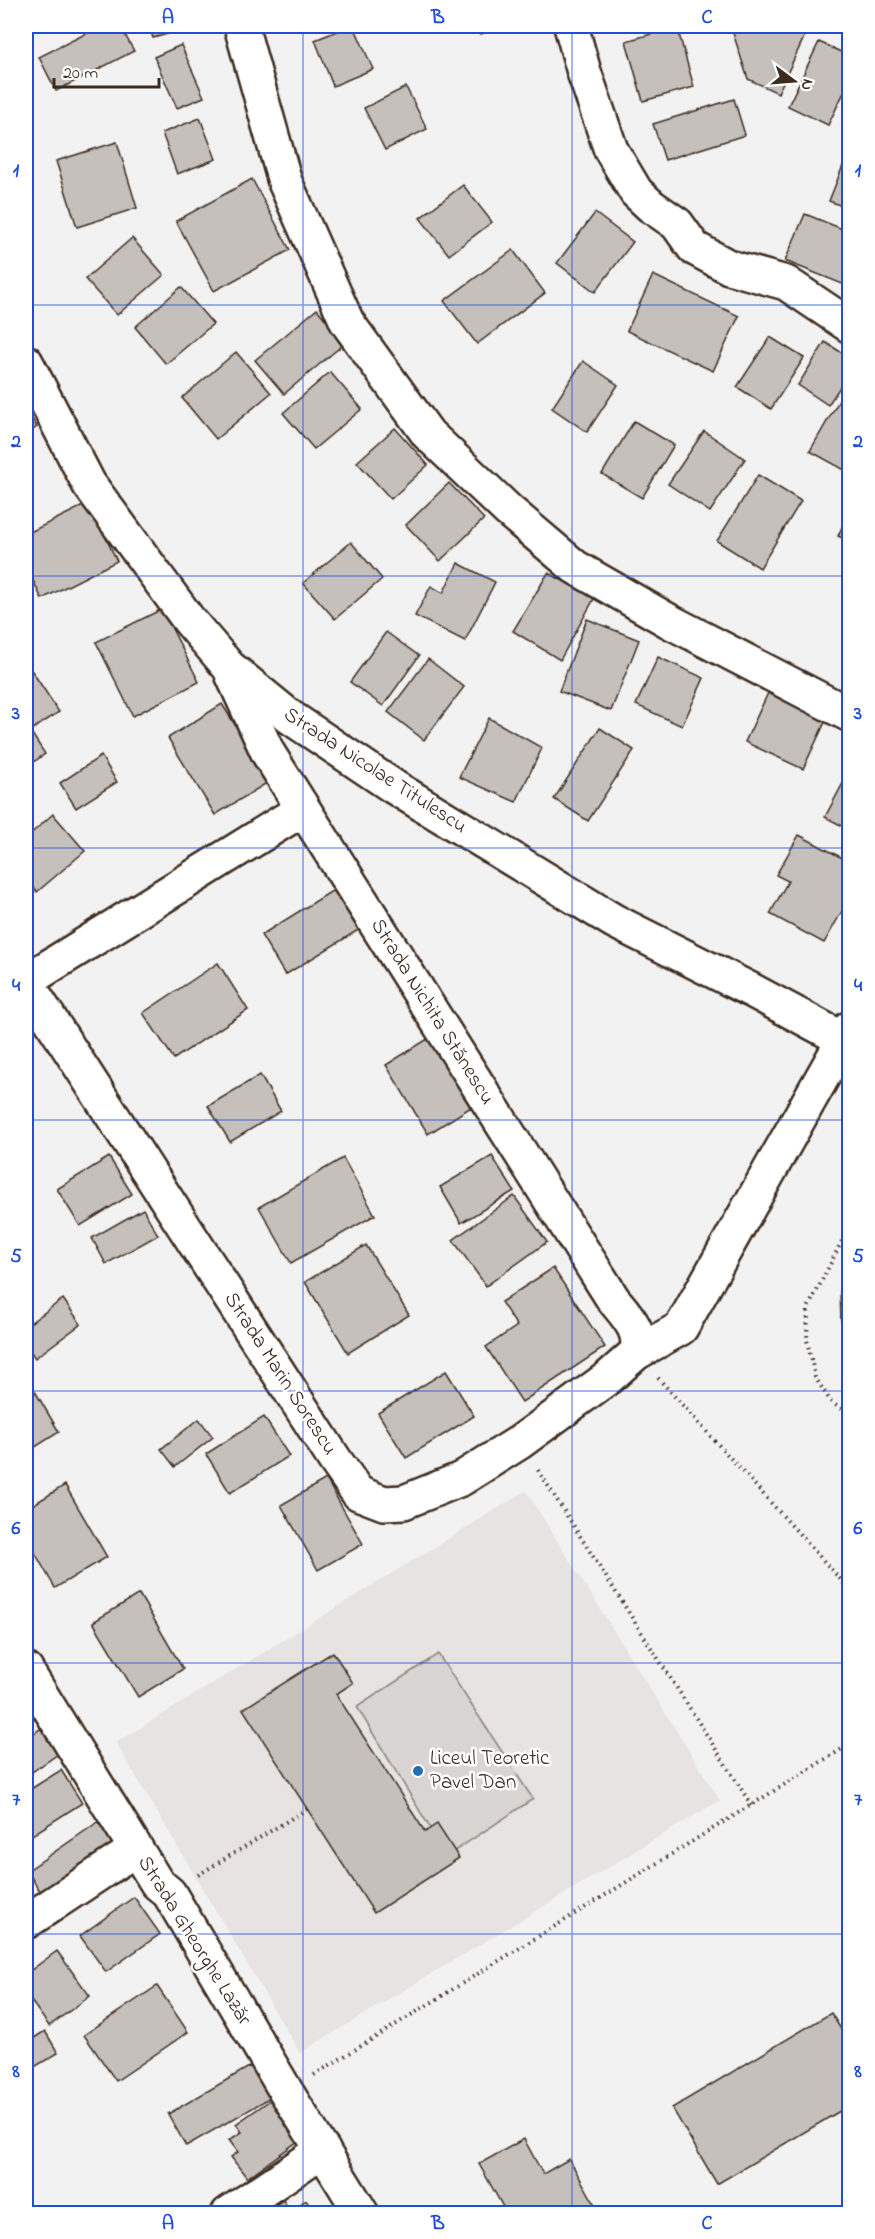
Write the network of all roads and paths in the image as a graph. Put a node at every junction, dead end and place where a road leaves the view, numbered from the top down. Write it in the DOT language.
graph roads {
  1 [pos="241,26"];
  2 [pos="571,26"];
  3 [pos="849,326"];
  4 [pos="26,363"];
  5 [pos="229,667"];
  6 [pos="849,715"];
  7 [pos="303,808"];
  8 [pos="26,982"];
  9 [pos="847,1037"];
  10 [pos="849,1225"];
  11 [pos="636,1353"];
  12 [pos="849,1415"];
  13 [pos="520,1442"];
  14 [pos="849,1590"];
  15 [pos="26,1670"];
  16 [pos="849,1744"];
  17 [pos="752,1806"];
  18 [pos="308,1809"];
  19 [pos="136,1850"];
  20 [pos="169,1893"];
  21 [pos="26,1922"];
  22 [pos="287,2093"];
  23 [pos="322,2150"];
  24 [pos="228,2214"];
  25 [pos="362,2214"];
  1 -- 6 [label="street"];
  2 -- 3 [label="street"];
  4 -- 5 [label="street, Strada Nicolae Titulescu"];
  5 -- 7 [label="street, Strada Nichita Stănescu"];
  5 -- 9 [label="street, Strada Nicolae Titulescu"];
  7 -- 8 [label="street"];
  7 -- 11 [label="street, Strada Nichita Stănescu"];
  8 -- 13 [label="street, Strada Marin Sorescu"];
  9 -- 11 [label="street, Strada Marin Sorescu"];
  10 -- 12 [label="path"];
  11 -- 13 [label="street, Strada Marin Sorescu"];
  11 -- 14 [label="path"];
  13 -- 17 [label="path"];
  15 -- 19 [label="street, Strada Gheorghe Lazăr"];
  16 -- 17 [label="path"];
  17 -- 22 [label="path"];
  18 -- 20 [label="path"];
  19 -- 20 [label="street, Strada Gheorghe Lazăr"];
  19 -- 21 [label="street"];
  20 -- 22 [label="street, Strada Gheorghe Lazăr"];
  22 -- 23 [label="street, Strada Gheorghe Lazăr"];
  23 -- 24 [label="street"];
  23 -- 25 [label="street, Strada Gheorghe Lazăr"];
}
